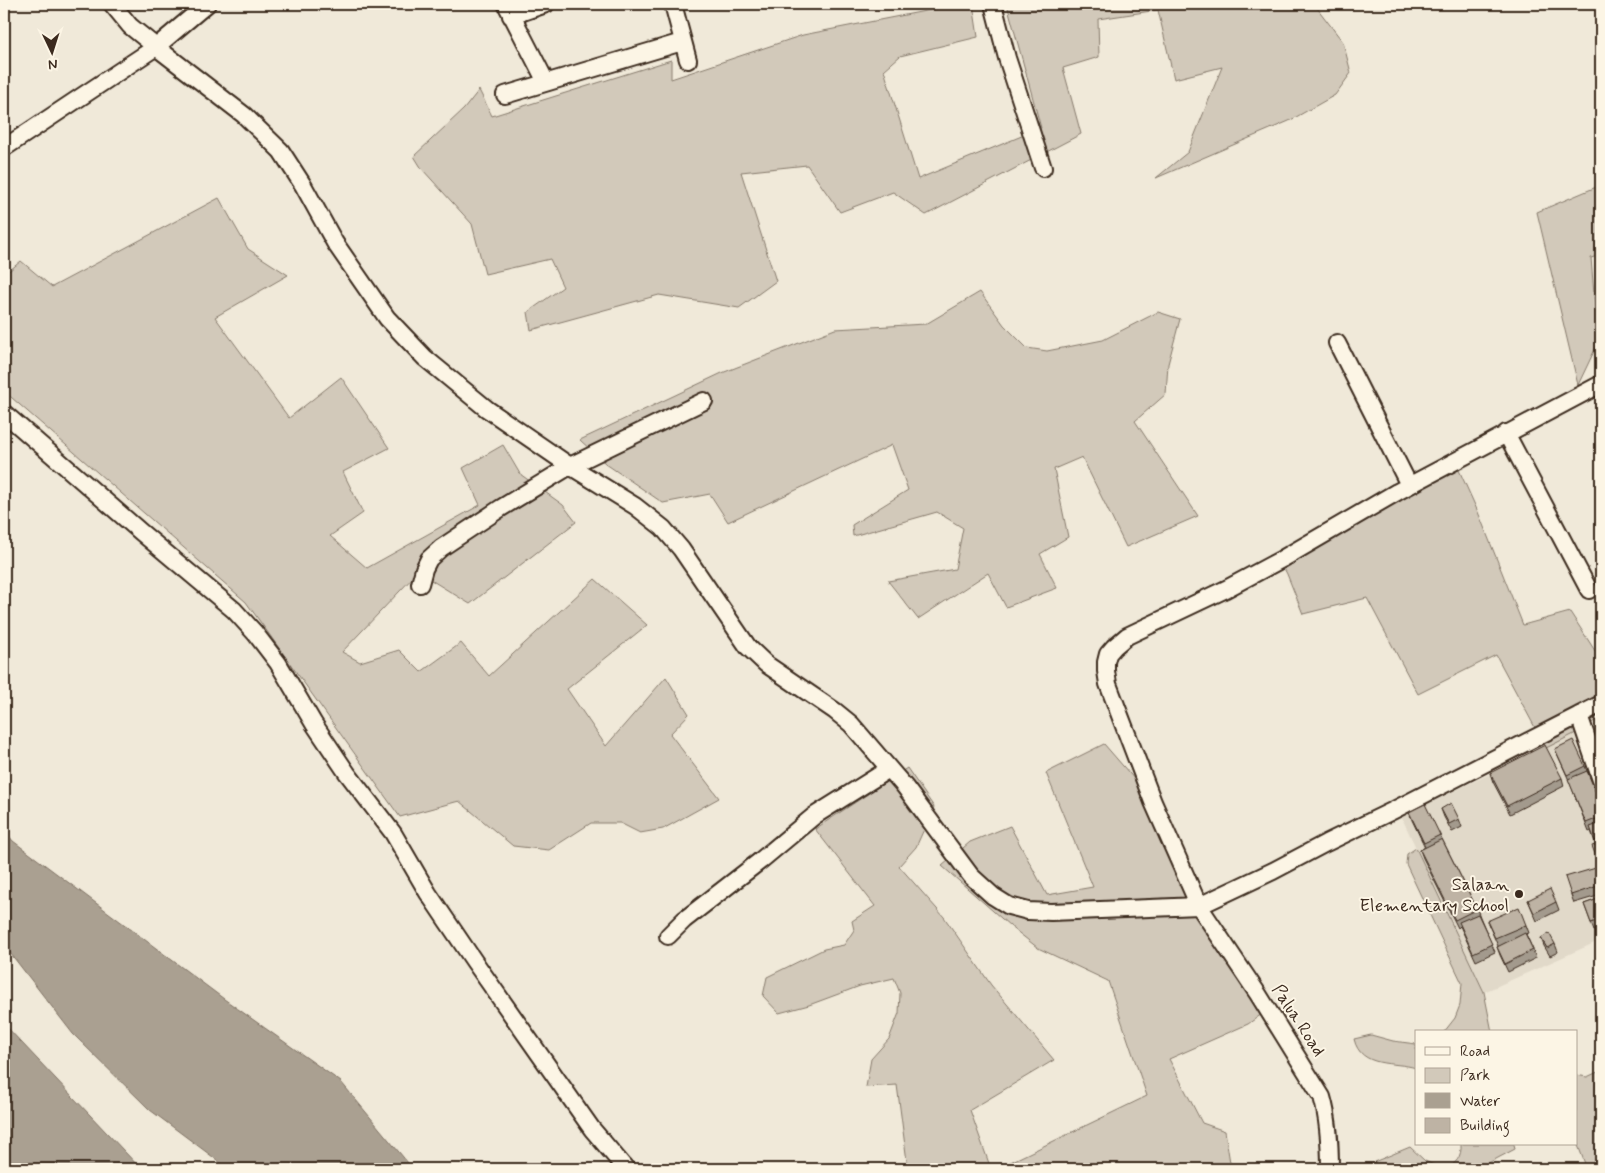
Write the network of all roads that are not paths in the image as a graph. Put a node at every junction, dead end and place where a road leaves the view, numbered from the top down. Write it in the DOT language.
graph roads {
  1 [pos="112,4"];
  2 [pos="207,4"];
  3 [pos="546,4"];
  4 [pos="673,4"];
  5 [pos="993,4"];
  6 [pos="508,10"];
  7 [pos="682,42"];
  8 [pos="156,47"];
  9 [pos="688,60"];
  10 [pos="546,82"];
  11 [pos="505,95"];
  12 [pos="4,148"];
  13 [pos="1043,168"];
  14 [pos="1337,343"];
  15 [pos="1601,384"];
  16 [pos="704,401"];
  17 [pos="4,412"];
  18 [pos="1506,433"];
  19 [pos="570,466"];
  20 [pos="1409,485"];
  21 [pos="420,584"];
  22 [pos="1589,590"];
  23 [pos="1601,704"];
  24 [pos="1579,715"];
  25 [pos="889,769"];
  26 [pos="1601,780"];
  27 [pos="1199,906"];
  28 [pos="668,936"];
  29 [pos="626,1169"];
  30 [pos="1330,1169"];
  1 -- 8 [label="street"];
  2 -- 8 [label="street"];
  3 -- 6 [label="street"];
  4 -- 7 [label="street"];
  5 -- 13 [label="street"];
  6 -- 10 [label="street"];
  7 -- 9 [label="street"];
  7 -- 10 [label="street"];
  8 -- 12 [label="street"];
  8 -- 19 [label="street"];
  10 -- 11 [label="street"];
  14 -- 20 [label="street"];
  15 -- 18 [label="street, Palua Road"];
  16 -- 19 [label="street"];
  17 -- 29 [label="street"];
  18 -- 20 [label="street, Palua Road"];
  18 -- 22 [label="street"];
  19 -- 21 [label="street"];
  19 -- 25 [label="street"];
  20 -- 27 [label="street, Palua Road"];
  23 -- 24 [label="street"];
  24 -- 26 [label="street"];
  24 -- 27 [label="street"];
  25 -- 27 [label="street"];
  25 -- 28 [label="street"];
  27 -- 30 [label="street, Palua Road"];
}
